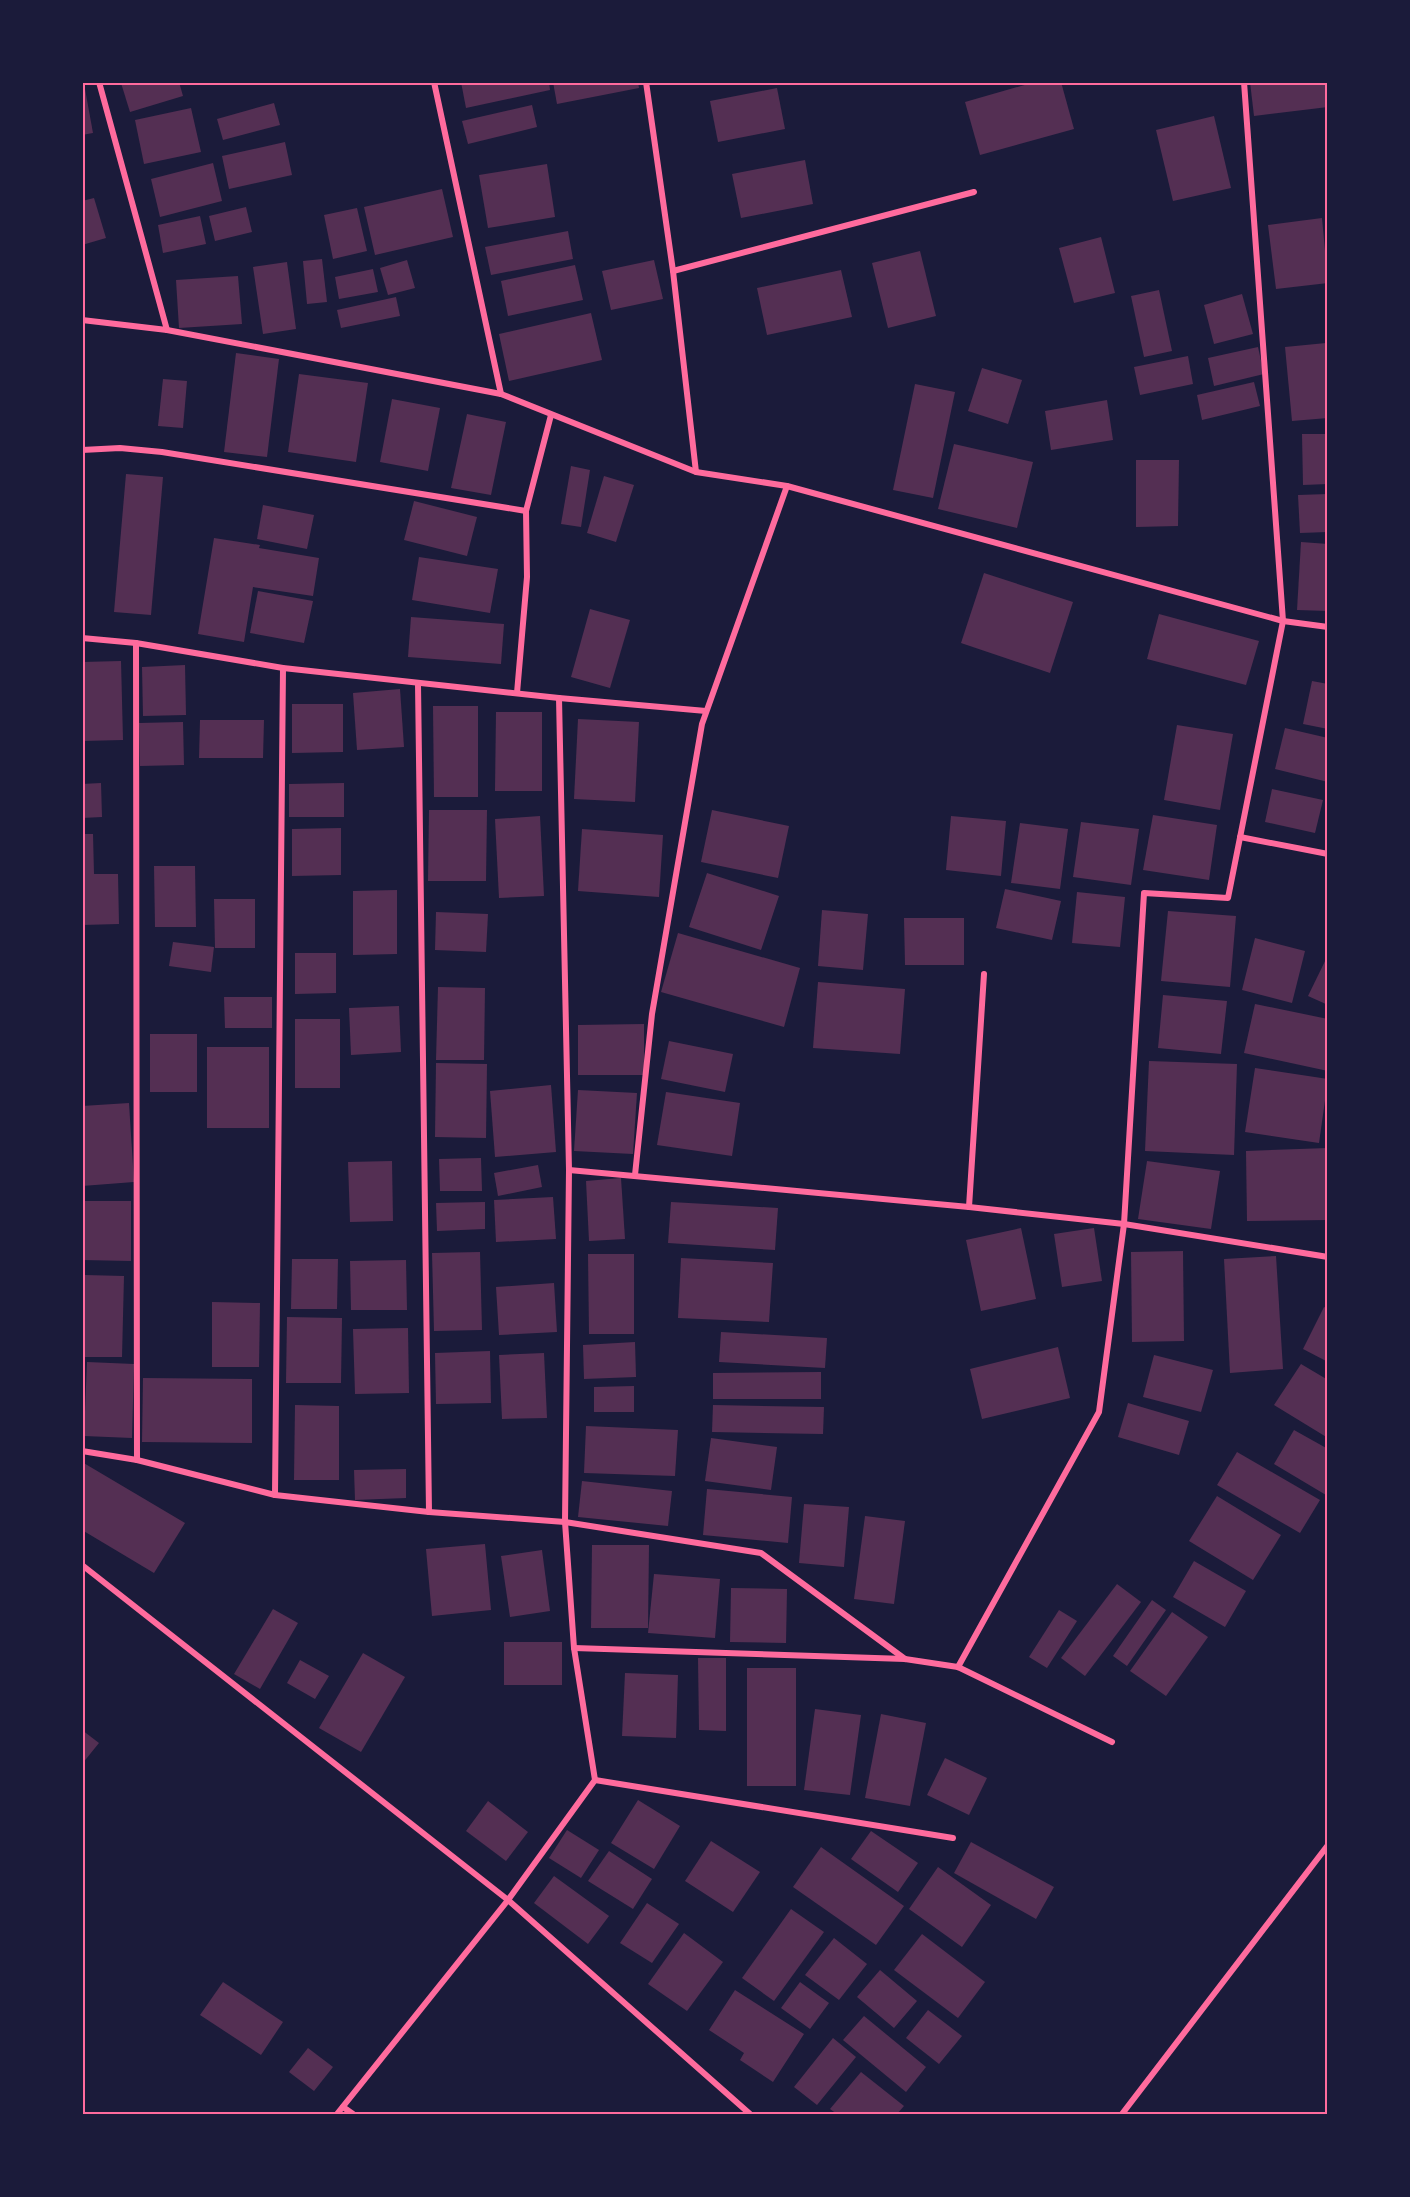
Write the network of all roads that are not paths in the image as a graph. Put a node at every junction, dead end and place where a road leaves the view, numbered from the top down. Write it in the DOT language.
graph roads {
  1 [pos="99,82"];
  2 [pos="434,82"];
  3 [pos="646,82"];
  4 [pos="1244,82"];
  5 [pos="974,192"];
  6 [pos="673,271"];
  7 [pos="82,320"];
  8 [pos="167,330"];
  9 [pos="501,394"];
  10 [pos="551,415"];
  11 [pos="82,450"];
  12 [pos="696,472"];
  13 [pos="787,486"];
  14 [pos="526,511"];
  15 [pos="1283,621"];
  16 [pos="1328,627"];
  17 [pos="82,638"];
  18 [pos="135,643"];
  19 [pos="283,668"];
  20 [pos="418,684"];
  21 [pos="517,693"];
  22 [pos="559,698"];
  23 [pos="706,711"];
  24 [pos="1240,837"];
  25 [pos="1328,854"];
  26 [pos="984,974"];
  27 [pos="569,1170"];
  28 [pos="635,1175"];
  29 [pos="969,1206"];
  30 [pos="1124,1224"];
  31 [pos="1328,1257"];
  32 [pos="82,1451"];
  33 [pos="137,1460"];
  34 [pos="275,1495"];
  35 [pos="429,1512"];
  36 [pos="565,1522"];
  37 [pos="82,1565"];
  38 [pos="574,1648"];
  39 [pos="905,1659"];
  40 [pos="958,1667"];
  41 [pos="1112,1742"];
  42 [pos="595,1780"];
  43 [pos="952,1838"];
  44 [pos="1328,1845"];
  45 [pos="508,1900"];
  46 [pos="343,2107"];
  47 [pos="337,2115"];
  48 [pos="353,2115"];
  49 [pos="750,2115"];
  50 [pos="1122,2115"];
  1 -- 8 [label="street"];
  2 -- 9 [label="street"];
  3 -- 6 [label="street"];
  4 -- 15 [label="street"];
  5 -- 6 [label="street"];
  6 -- 12 [label="street"];
  7 -- 8 [label="street"];
  8 -- 9 [label="street"];
  9 -- 10 [label="street"];
  10 -- 12 [label="street"];
  10 -- 14 [label="street"];
  11 -- 14 [label="street"];
  12 -- 13 [label="street"];
  13 -- 15 [label="street"];
  13 -- 23 [label="street"];
  14 -- 21 [label="street"];
  15 -- 16 [label="street"];
  15 -- 24 [label="street"];
  17 -- 18 [label="street"];
  18 -- 19 [label="street"];
  18 -- 33 [label="street"];
  19 -- 20 [label="street"];
  19 -- 34 [label="street"];
  20 -- 21 [label="street"];
  20 -- 35 [label="street"];
  21 -- 22 [label="street"];
  22 -- 23 [label="street"];
  22 -- 27 [label="street"];
  23 -- 28 [label="street"];
  24 -- 25 [label="street"];
  24 -- 30 [label="street"];
  26 -- 29 [label="street"];
  27 -- 28 [label="street"];
  27 -- 36 [label="street"];
  28 -- 29 [label="street"];
  29 -- 30 [label="street"];
  30 -- 31 [label="street"];
  30 -- 40 [label="street"];
  32 -- 33 [label="street"];
  33 -- 34 [label="street"];
  34 -- 35 [label="street"];
  35 -- 36 [label="street"];
  36 -- 38 [label="street"];
  36 -- 39 [label="street"];
  37 -- 45 [label="street"];
  38 -- 39 [label="street"];
  38 -- 42 [label="street"];
  39 -- 40 [label="street"];
  40 -- 41 [label="street"];
  42 -- 43 [label="street"];
  42 -- 45 [label="street"];
  44 -- 50 [label="street"];
  45 -- 46 [label="street"];
  45 -- 49 [label="street"];
  46 -- 47 [label="street"];
  46 -- 48 [label="street"];
}
